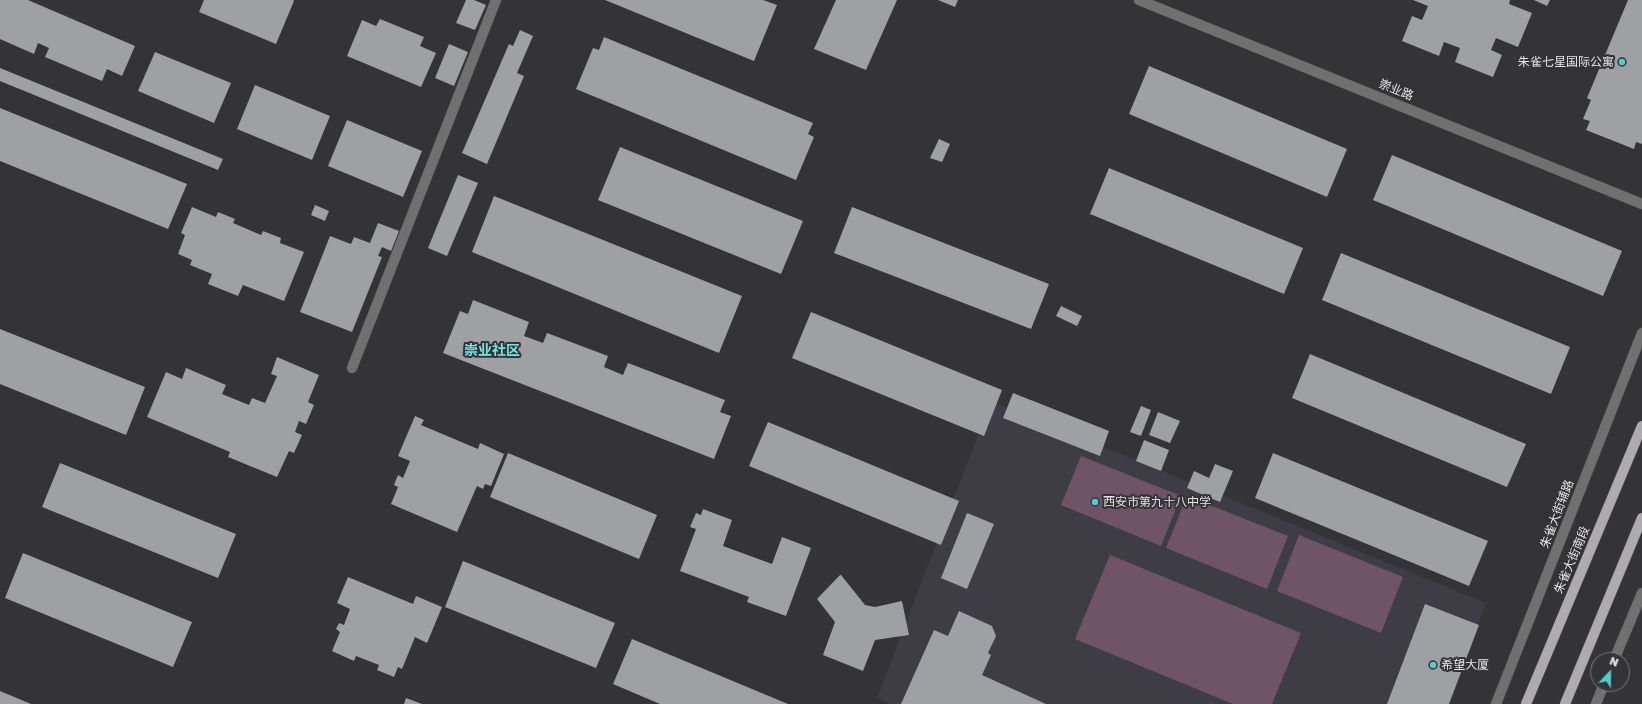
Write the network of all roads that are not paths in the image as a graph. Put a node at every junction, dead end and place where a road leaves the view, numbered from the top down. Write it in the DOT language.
graph roads {
  1 [pos="496,0"];
  2 [pos="1139,0"];
  3 [pos="1642,204"];
  4 [pos="1642,333"];
  5 [pos="352,368"];
  6 [pos="1642,426"];
  7 [pos="1642,518"];
  8 [pos="1642,593"];
  9 [pos="1617,652"];
  10 [pos="1601,692"];
  11 [pos="1496,704"];
  12 [pos="1526,704"];
  13 [pos="1565,704"];
  14 [pos="1596,704"];
  1 -- 5 [label="street"];
  2 -- 3 [label="street, 崇业路"];
  4 -- 11 [label="street, 朱雀大街辅路"];
  6 -- 12 [label="main road, 朱雀大街南段"];
  7 -- 13 [label="main road"];
  8 -- 9 [label="street"];
  10 -- 14 [label="street"];
}
